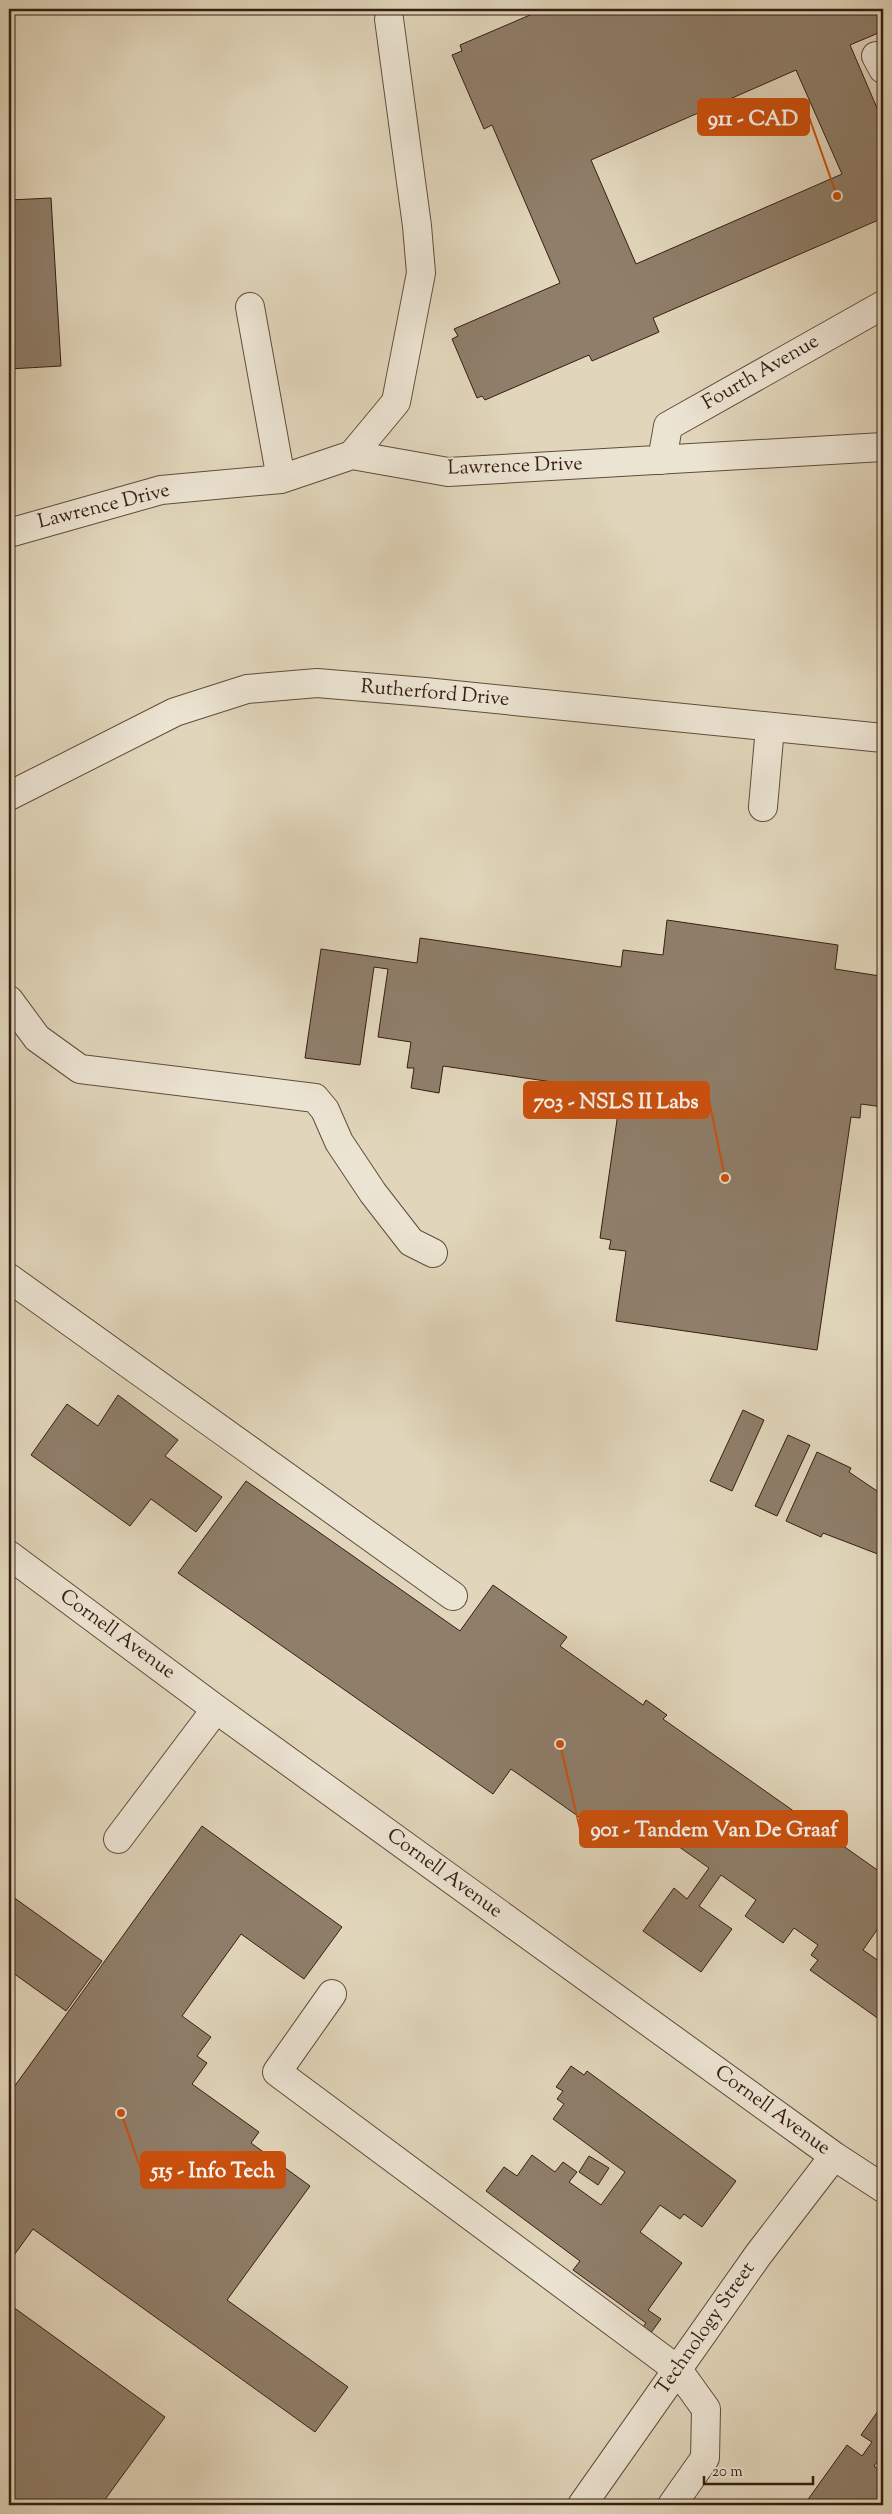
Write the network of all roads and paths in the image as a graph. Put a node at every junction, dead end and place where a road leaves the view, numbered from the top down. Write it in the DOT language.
graph roads {
  1 [pos="389,19"];
  2 [pos="883,305"];
  3 [pos="250,307"];
  4 [pos="883,447"];
  5 [pos="352,455"];
  6 [pos="662,460"];
  7 [pos="281,479"];
  8 [pos="9,533"];
  9 [pos="770,727"];
  10 [pos="883,738"];
  11 [pos="9,796"];
  12 [pos="763,807"];
  13 [pos="9,1000"];
  14 [pos="433,1253"];
  15 [pos="9,1278"];
  16 [pos="9,1555"];
  17 [pos="453,1596"];
  18 [pos="216,1708"];
  19 [pos="118,1839"];
  20 [pos="332,1994"];
  21 [pos="834,2156"];
  22 [pos="883,2188"];
  23 [pos="678,2370"];
  24 [pos="582,2505"];
  25 [pos="672,2505"];
  1 -- 5 [label="street"];
  2 -- 6 [label="street, Fourth Avenue"];
  3 -- 7 [label="street"];
  4 -- 6 [label="street, Lawrence Drive"];
  5 -- 6 [label="street, Lawrence Drive"];
  5 -- 7 [label="street, Lawrence Drive"];
  7 -- 8 [label="street, Lawrence Drive"];
  9 -- 10 [label="street, Rutherford Drive"];
  9 -- 11 [label="street, Rutherford Drive"];
  9 -- 12 [label="street"];
  13 -- 14 [label="street"];
  15 -- 17 [label="street"];
  16 -- 18 [label="street, Cornell Avenue"];
  18 -- 19 [label="street"];
  18 -- 21 [label="street, Cornell Avenue"];
  20 -- 23 [label="street"];
  21 -- 22 [label="street, Cornell Avenue"];
  21 -- 23 [label="street, Technology Street"];
  23 -- 24 [label="street, Technology Street"];
  23 -- 25 [label="street"];
}
